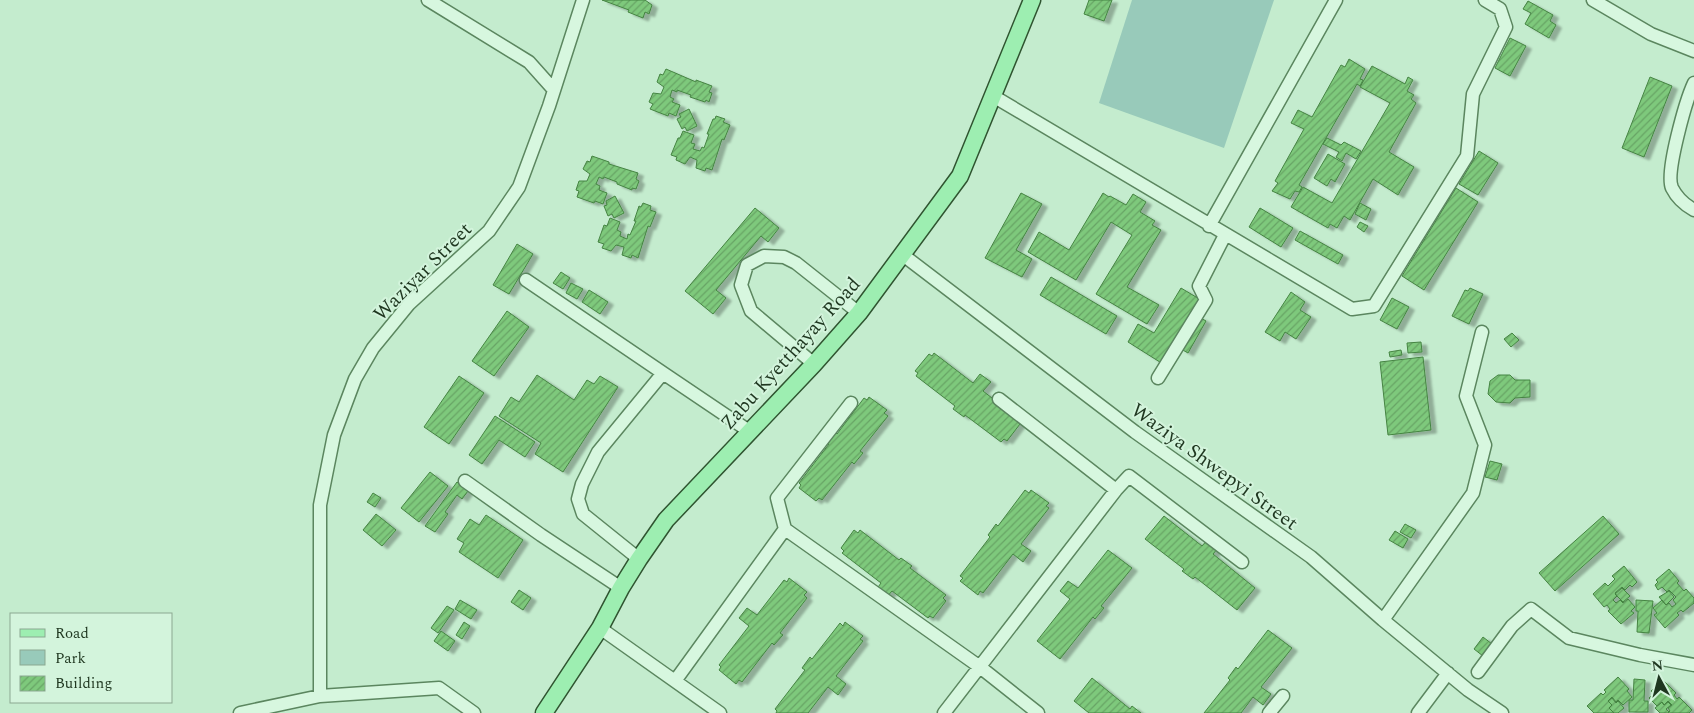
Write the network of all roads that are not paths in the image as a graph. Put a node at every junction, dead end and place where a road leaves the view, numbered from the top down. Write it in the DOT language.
graph roads {
  1 [pos="428,0"];
  2 [pos="583,0"];
  3 [pos="1032,0"];
  4 [pos="1336,0"];
  5 [pos="1485,0"];
  6 [pos="1593,0"];
  7 [pos="1694,51"];
  8 [pos="1694,83"];
  9 [pos="554,90"];
  10 [pos="993,96"];
  11 [pos="1694,210"];
  12 [pos="1209,226"];
  13 [pos="1224,235"];
  14 [pos="903,255"];
  15 [pos="526,280"];
  16 [pos="859,313"];
  17 [pos="1482,332"];
  18 [pos="814,364"];
  19 [pos="663,373"];
  20 [pos="1158,378"];
  21 [pos="999,399"];
  22 [pos="851,403"];
  23 [pos="749,431"];
  24 [pos="465,481"];
  25 [pos="1116,490"];
  26 [pos="785,529"];
  27 [pos="639,559"];
  28 [pos="1242,562"];
  29 [pos="621,588"];
  30 [pos="1383,620"];
  31 [pos="600,628"];
  32 [pos="1694,665"];
  33 [pos="980,667"];
  34 [pos="1478,672"];
  35 [pos="1448,673"];
  36 [pos="675,681"];
  37 [pos="320,696"];
  38 [pos="1283,696"];
  39 [pos="240,713"];
  40 [pos="474,713"];
  41 [pos="544,713"];
  42 [pos="720,713"];
  43 [pos="944,713"];
  44 [pos="1038,713"];
  45 [pos="1269,713"];
  46 [pos="1418,713"];
  47 [pos="1502,713"];
  1 -- 9 [label="street"];
  2 -- 9 [label="street, Waziyar Street"];
  3 -- 10 [label="main road, Zabu Kyetthayay Road"];
  4 -- 12 [label="street"];
  5 -- 13 [label="street"];
  6 -- 7 [label="street"];
  8 -- 11 [label="street"];
  9 -- 37 [label="street, Waziyar Street"];
  10 -- 12 [label="street"];
  10 -- 14 [label="main road, Zabu Kyetthayay Road"];
  12 -- 13 [label="street"];
  13 -- 20 [label="street"];
  14 -- 16 [label="main road, Zabu Kyetthayay Road"];
  14 -- 30 [label="street, Waziya Shwepyi Street"];
  15 -- 19 [label="street"];
  16 -- 18 [label="main road, Zabu Kyetthayay Road"];
  16 -- 18 [label="street"];
  17 -- 30 [label="street"];
  18 -- 23 [label="main road, Zabu Kyetthayay Road"];
  19 -- 23 [label="street"];
  19 -- 27 [label="street"];
  21 -- 25 [label="street"];
  22 -- 26 [label="street"];
  23 -- 27 [label="main road, Zabu Kyetthayay Road"];
  24 -- 29 [label="street"];
  25 -- 28 [label="street"];
  25 -- 33 [label="street"];
  26 -- 33 [label="street"];
  26 -- 36 [label="street"];
  27 -- 29 [label="main road, Zabu Kyetthayay Road"];
  29 -- 31 [label="main road, Zabu Kyetthayay Road"];
  30 -- 35 [label="street, Waziya Shwepyi Street"];
  31 -- 36 [label="street"];
  31 -- 41 [label="main road, Zabu Kyetthayay Road"];
  32 -- 34 [label="street"];
  33 -- 43 [label="street"];
  33 -- 44 [label="street"];
  35 -- 46 [label="street"];
  35 -- 47 [label="street, Waziya Shwepyi Street"];
  36 -- 42 [label="street"];
  37 -- 39 [label="street"];
  37 -- 40 [label="street"];
  38 -- 45 [label="street"];
}
